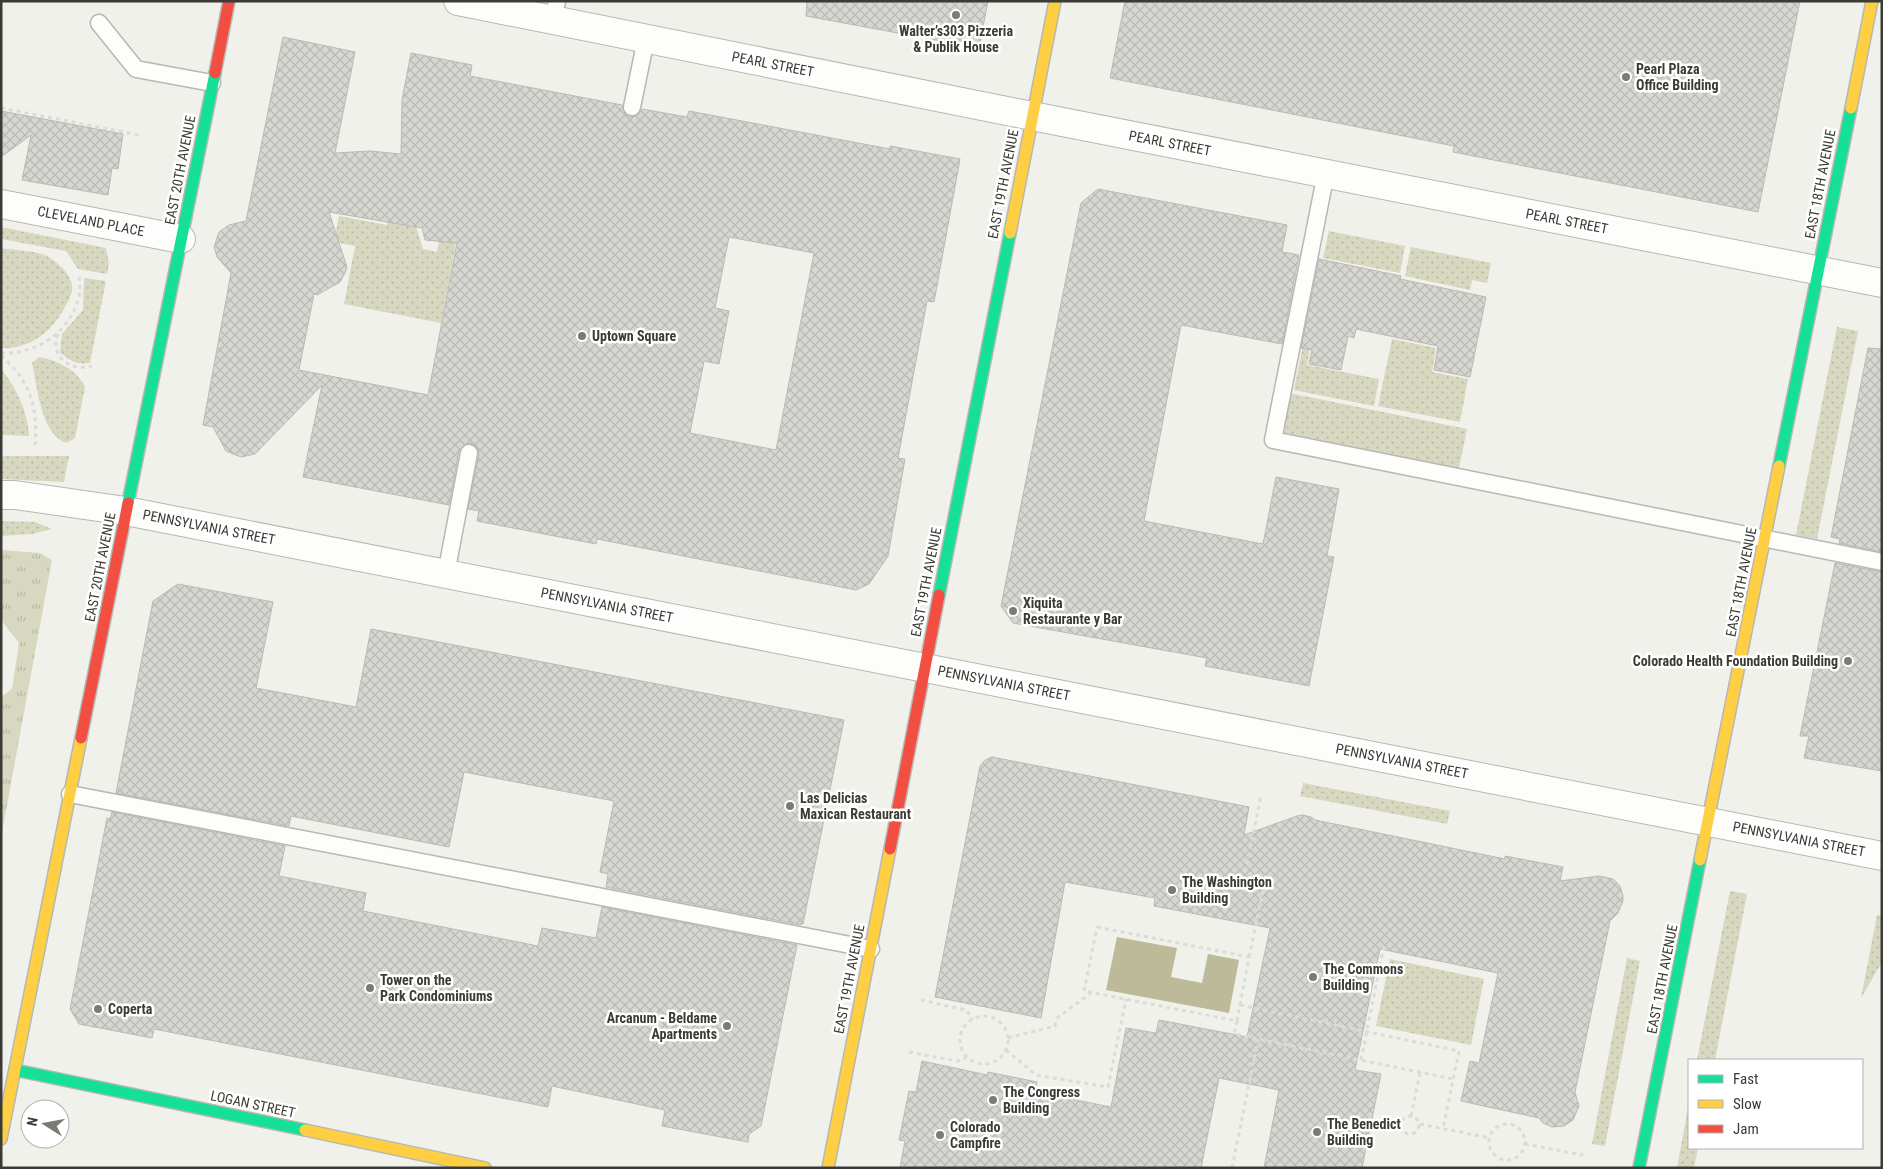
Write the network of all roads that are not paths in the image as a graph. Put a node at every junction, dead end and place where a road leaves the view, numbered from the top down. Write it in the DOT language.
graph roads {
  1 [pos="229,1"];
  2 [pos="458,1"];
  3 [pos="1055,1"];
  4 [pos="1875,10"];
  5 [pos="555,11"];
  6 [pos="99,23"];
  7 [pos="646,39"];
  8 [pos="212,83"];
  9 [pos="632,107"];
  10 [pos="1032,116"];
  11 [pos="1326,173"];
  12 [pos="1,204"];
  13 [pos="181,239"];
  14 [pos="1818,270"];
  15 [pos="1882,283"];
  16 [pos="469,453"];
  17 [pos="1,495"];
  18 [pos="126,511"];
  19 [pos="1765,539"];
  20 [pos="1882,562"];
  21 [pos="446,574"];
  22 [pos="925,668"];
  23 [pos="70,794"];
  24 [pos="1708,822"];
  25 [pos="1882,856"];
  26 [pos="870,949"];
  27 [pos="15,1070"];
  28 [pos="1,1139"];
  29 [pos="485,1168"];
  30 [pos="828,1168"];
  31 [pos="1639,1168"];
  1 -- 8 [label="street, EAST 20TH AVENUE"];
  2 -- 5 [label="street, PEARL STREET"];
  3 -- 10 [label="street, EAST 19TH AVENUE"];
  4 -- 14 [label="street, EAST 18TH AVENUE"];
  5 -- 7 [label="street, PEARL STREET"];
  6 -- 8 [label="lane"];
  7 -- 9 [label="lane"];
  7 -- 10 [label="street, PEARL STREET"];
  8 -- 13 [label="street, EAST 20TH AVENUE"];
  10 -- 11 [label="street, PEARL STREET"];
  10 -- 22 [label="street, EAST 19TH AVENUE"];
  11 -- 14 [label="street, PEARL STREET"];
  11 -- 19 [label="lane"];
  12 -- 13 [label="street, CLEVELAND PLACE"];
  13 -- 18 [label="street, EAST 20TH AVENUE"];
  14 -- 15 [label="street, PEARL STREET"];
  14 -- 19 [label="street, EAST 18TH AVENUE"];
  16 -- 21 [label="lane"];
  17 -- 18 [label="street, PENNSYLVANIA STREET"];
  18 -- 21 [label="street, PENNSYLVANIA STREET"];
  18 -- 23 [label="street, EAST 20TH AVENUE"];
  19 -- 20 [label="lane"];
  19 -- 24 [label="street, EAST 18TH AVENUE"];
  21 -- 22 [label="street, PENNSYLVANIA STREET"];
  22 -- 24 [label="street, PENNSYLVANIA STREET"];
  22 -- 26 [label="street, EAST 19TH AVENUE"];
  23 -- 26 [label="lane"];
  23 -- 27 [label="street, EAST 20TH AVENUE"];
  24 -- 25 [label="street, PENNSYLVANIA STREET"];
  24 -- 31 [label="street, EAST 18TH AVENUE"];
  26 -- 30 [label="street, EAST 19TH AVENUE"];
  27 -- 28 [label="street, EAST 20TH AVENUE"];
  27 -- 29 [label="street, LOGAN STREET"];
}
